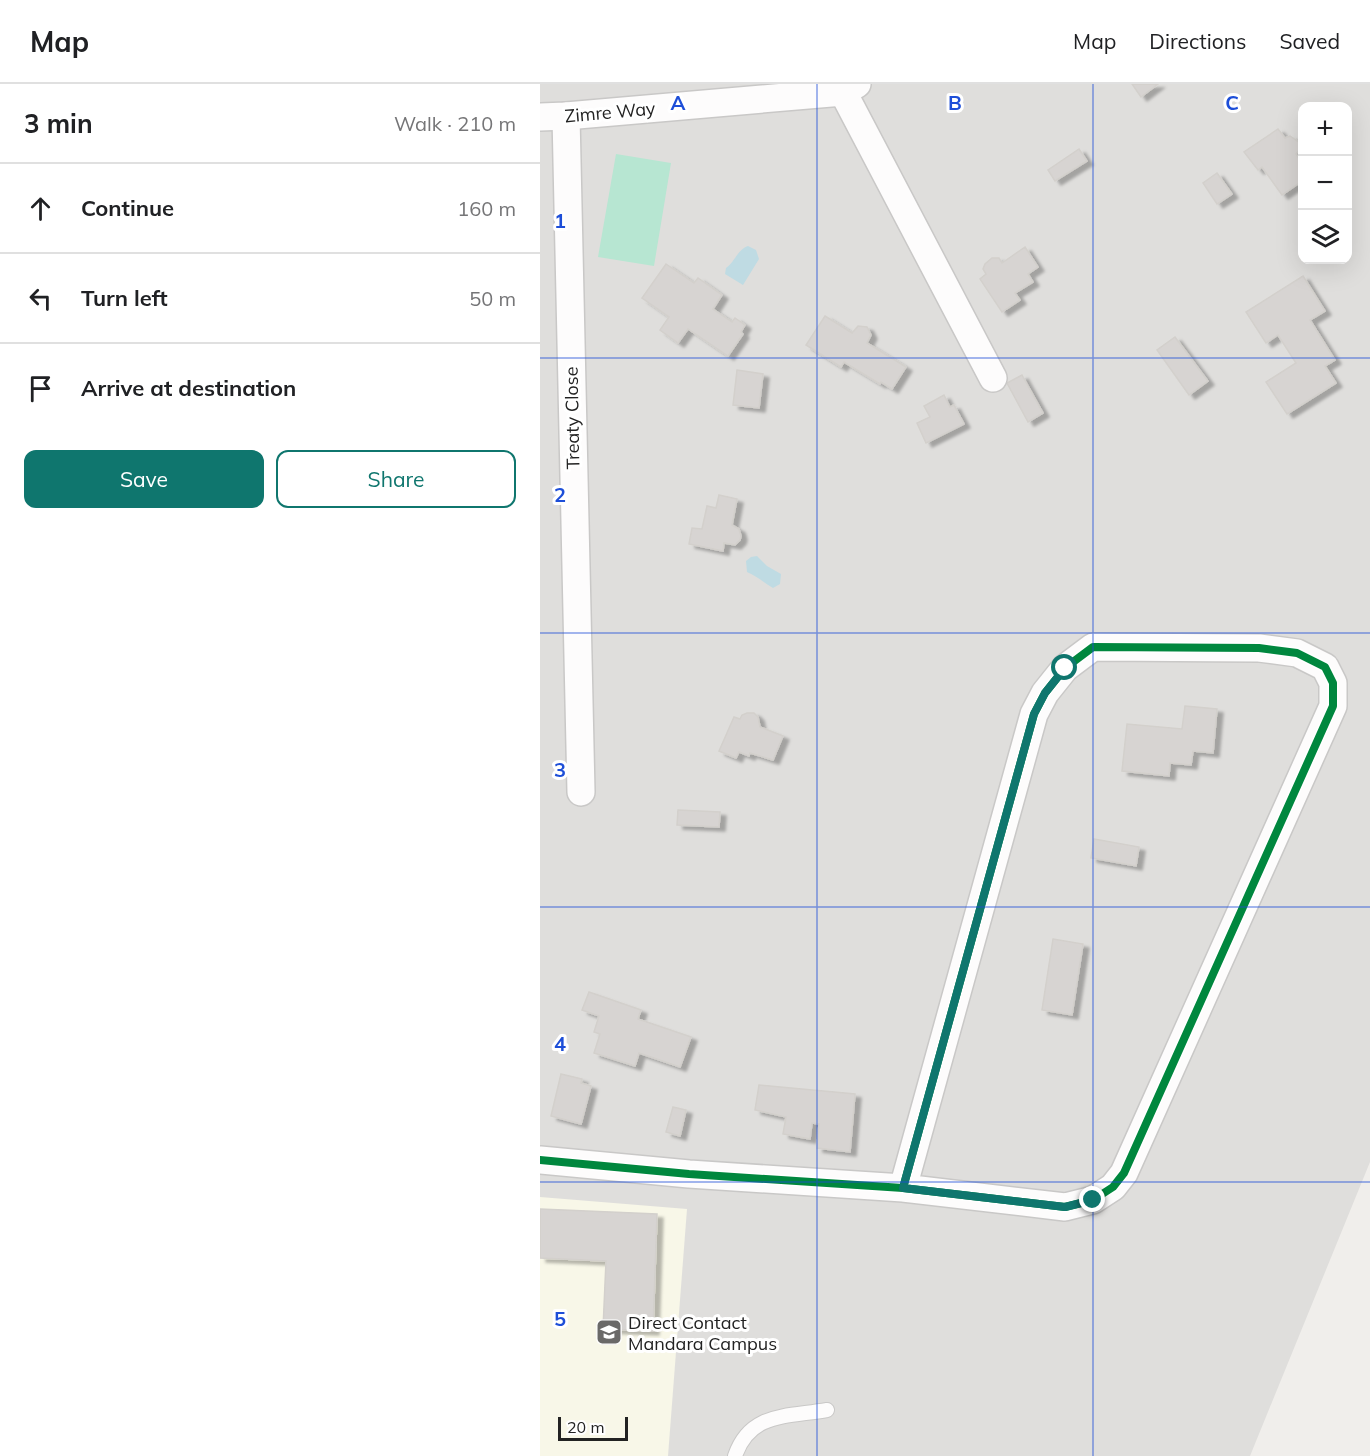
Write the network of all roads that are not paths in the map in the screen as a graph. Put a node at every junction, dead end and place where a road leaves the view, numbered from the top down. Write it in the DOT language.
graph roads {
  1 [pos="850,88"];
  2 [pos="553,116"];
  3 [pos="993,378"];
  4 [pos="581,792"];
  5 [pos="540,1160"];
  6 [pos="903,1188"];
  7 [pos="826,1410"];
  8 [pos="735,1456"];
  1 -- 2 [label="street, Zimre Way"];
  1 -- 3 [label="street"];
  2 -- 4 [label="street, Treaty Close"];
  5 -- 6 [label="street"];
  6 -- 6 [label="street"];
  7 -- 8 [label="lane"];
}
